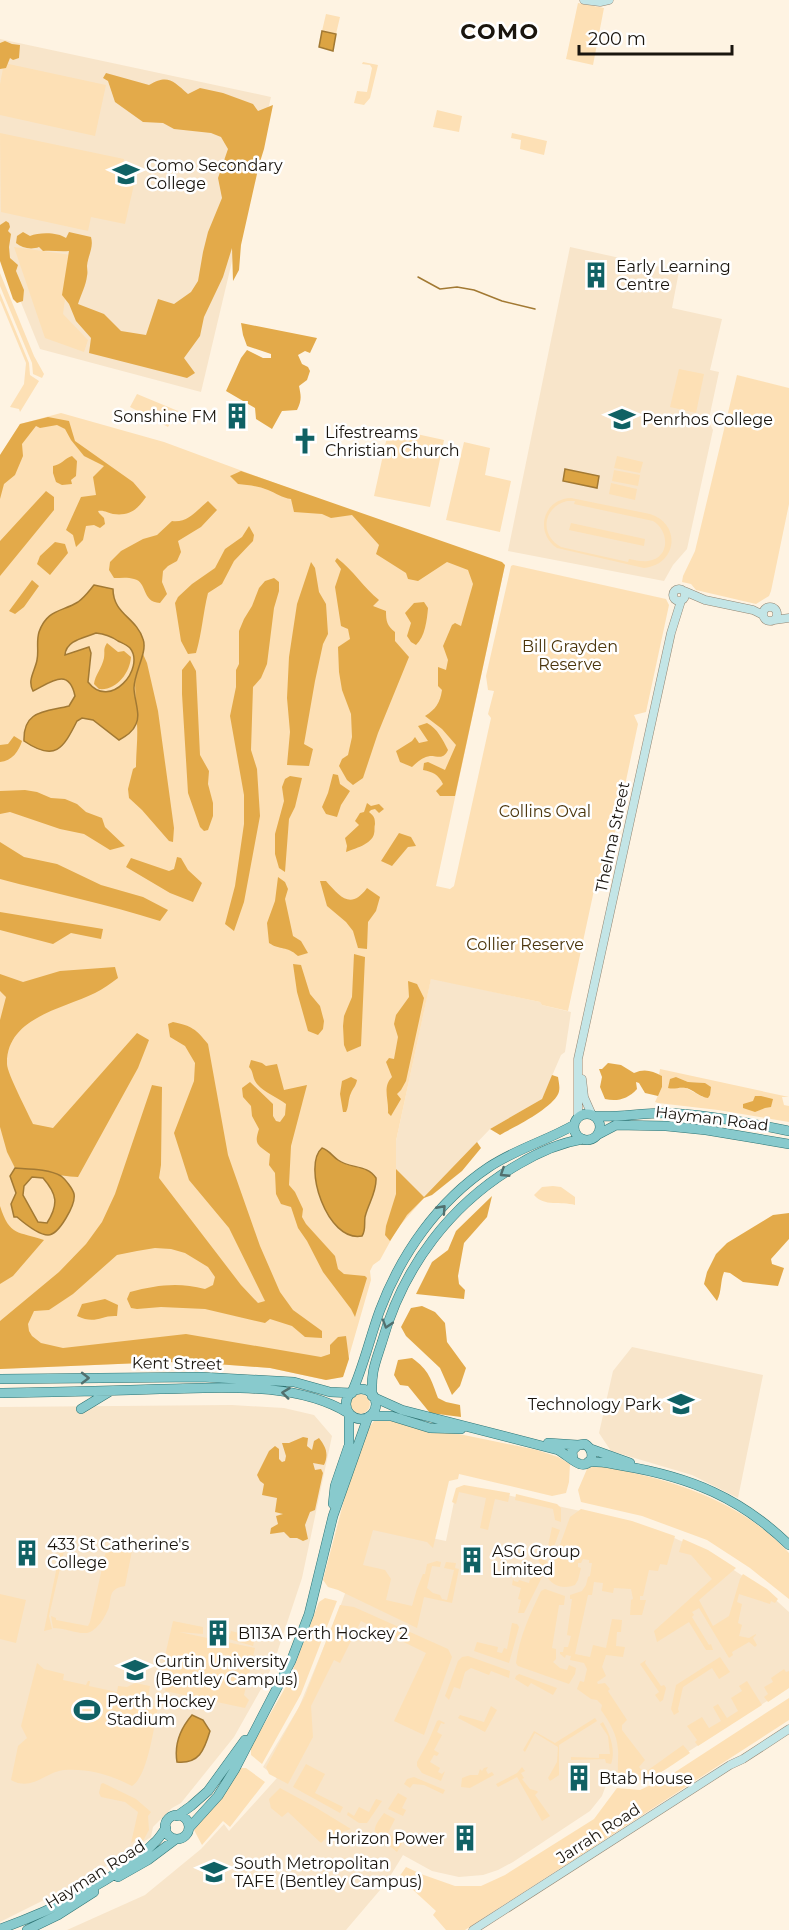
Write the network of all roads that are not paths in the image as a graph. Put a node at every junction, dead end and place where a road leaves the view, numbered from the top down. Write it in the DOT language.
graph roads {
  1 [pos="584,0"];
  2 [pos="609,0"];
  3 [pos="679,600"];
  4 [pos="705,600"];
  5 [pos="764,612"];
  6 [pos="776,616"];
  7 [pos="789,618"];
  8 [pos="581,1047"];
  9 [pos="593,1115"];
  10 [pos="576,1121"];
  11 [pos="789,1131"];
  12 [pos="597,1135"];
  13 [pos="583,1139"];
  14 [pos="789,1144"];
  15 [pos="0,1379"];
  16 [pos="111,1390"];
  17 [pos="352,1392"];
  18 [pos="0,1393"];
  19 [pos="373,1396"];
  20 [pos="81,1409"];
  21 [pos="349,1413"];
  22 [pos="369,1417"];
  23 [pos="469,1429"];
  24 [pos="528,1442"];
  25 [pos="578,1445"];
  26 [pos="591,1449"];
  27 [pos="573,1459"];
  28 [pos="588,1462"];
  29 [pos="644,1469"];
  30 [pos="333,1516"];
  31 [pos="789,1545"];
  32 [pos="789,1727"];
  33 [pos="255,1730"];
  34 [pos="177,1816"];
  35 [pos="166,1828"];
  36 [pos="189,1828"];
  37 [pos="176,1839"];
  38 [pos="0,1929"];
  39 [pos="27,1930"];
  40 [pos="473,1930"];
  1 -- 2 [label="main road"];
  3 -- 4 [label="main road"];
  3 -- 4 [label="main road, Thelma Street"];
  3 -- 8 [label="main road, Thelma Street"];
  4 -- 5 [label="main road"];
  5 -- 6 [label="main road"];
  5 -- 6 [label="main road"];
  6 -- 7 [label="main road"];
  8 -- 9 [label="main road, Thelma Street"];
  8 -- 10 [label="main road, Thelma Street"];
  9 -- 10 [label="main road"];
  9 -- 11 [label="main road, Hayman Road"];
  9 -- 12 [label="main road"];
  10 -- 13 [label="main road"];
  17 -- 10 [label="main road, one-way"];
  12 -- 13 [label="main road"];
  12 -- 14 [label="main road, Hayman Road"];
  13 -- 19 [label="main road, one-way"];
  15 -- 17 [label="main road, Kent Street, one-way"];
  16 -- 18 [label="main road, Kent Street"];
  16 -- 20 [label="main road"];
  21 -- 16 [label="main road, Kent Street, one-way"];
  17 -- 19 [label="main road"];
  17 -- 21 [label="main road"];
  19 -- 22 [label="main road"];
  19 -- 23 [label="main road"];
  21 -- 22 [label="main road"];
  21 -- 30 [label="main road"];
  22 -- 23 [label="main road"];
  22 -- 30 [label="main road"];
  23 -- 24 [label="main road"];
  24 -- 25 [label="main road"];
  24 -- 27 [label="main road"];
  25 -- 26 [label="main road"];
  25 -- 27 [label="main road"];
  26 -- 28 [label="main road"];
  26 -- 29 [label="main road"];
  27 -- 28 [label="main road"];
  28 -- 29 [label="main road"];
  29 -- 31 [label="main road"];
  30 -- 33 [label="main road"];
  32 -- 40 [label="main road, Jarrah Road"];
  33 -- 34 [label="main road"];
  33 -- 36 [label="main road"];
  34 -- 35 [label="main road"];
  34 -- 36 [label="main road"];
  35 -- 37 [label="main road"];
  35 -- 38 [label="main road, Hayman Road"];
  36 -- 37 [label="main road"];
  37 -- 39 [label="main road, Hayman Road"];
}
